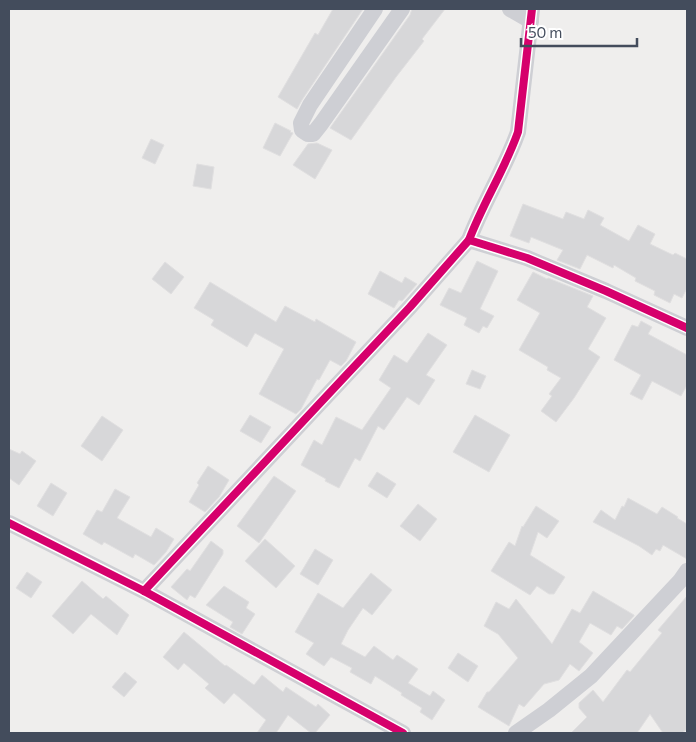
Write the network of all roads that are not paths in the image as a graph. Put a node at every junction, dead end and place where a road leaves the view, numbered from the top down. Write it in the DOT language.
graph roads {
  1 [pos="375,9"];
  2 [pos="402,9"];
  3 [pos="510,9"];
  4 [pos="532,15"];
  5 [pos="470,240"];
  6 [pos="687,328"];
  7 [pos="9,523"];
  8 [pos="685,579"];
  9 [pos="144,591"];
  10 [pos="403,733"];
  11 [pos="516,733"];
  1 -- 2 [label="street"];
  3 -- 4 [label="street"];
  4 -- 5 [label="street"];
  5 -- 6 [label="street"];
  5 -- 9 [label="street"];
  7 -- 9 [label="street"];
  8 -- 11 [label="street"];
  9 -- 10 [label="street"];
}
